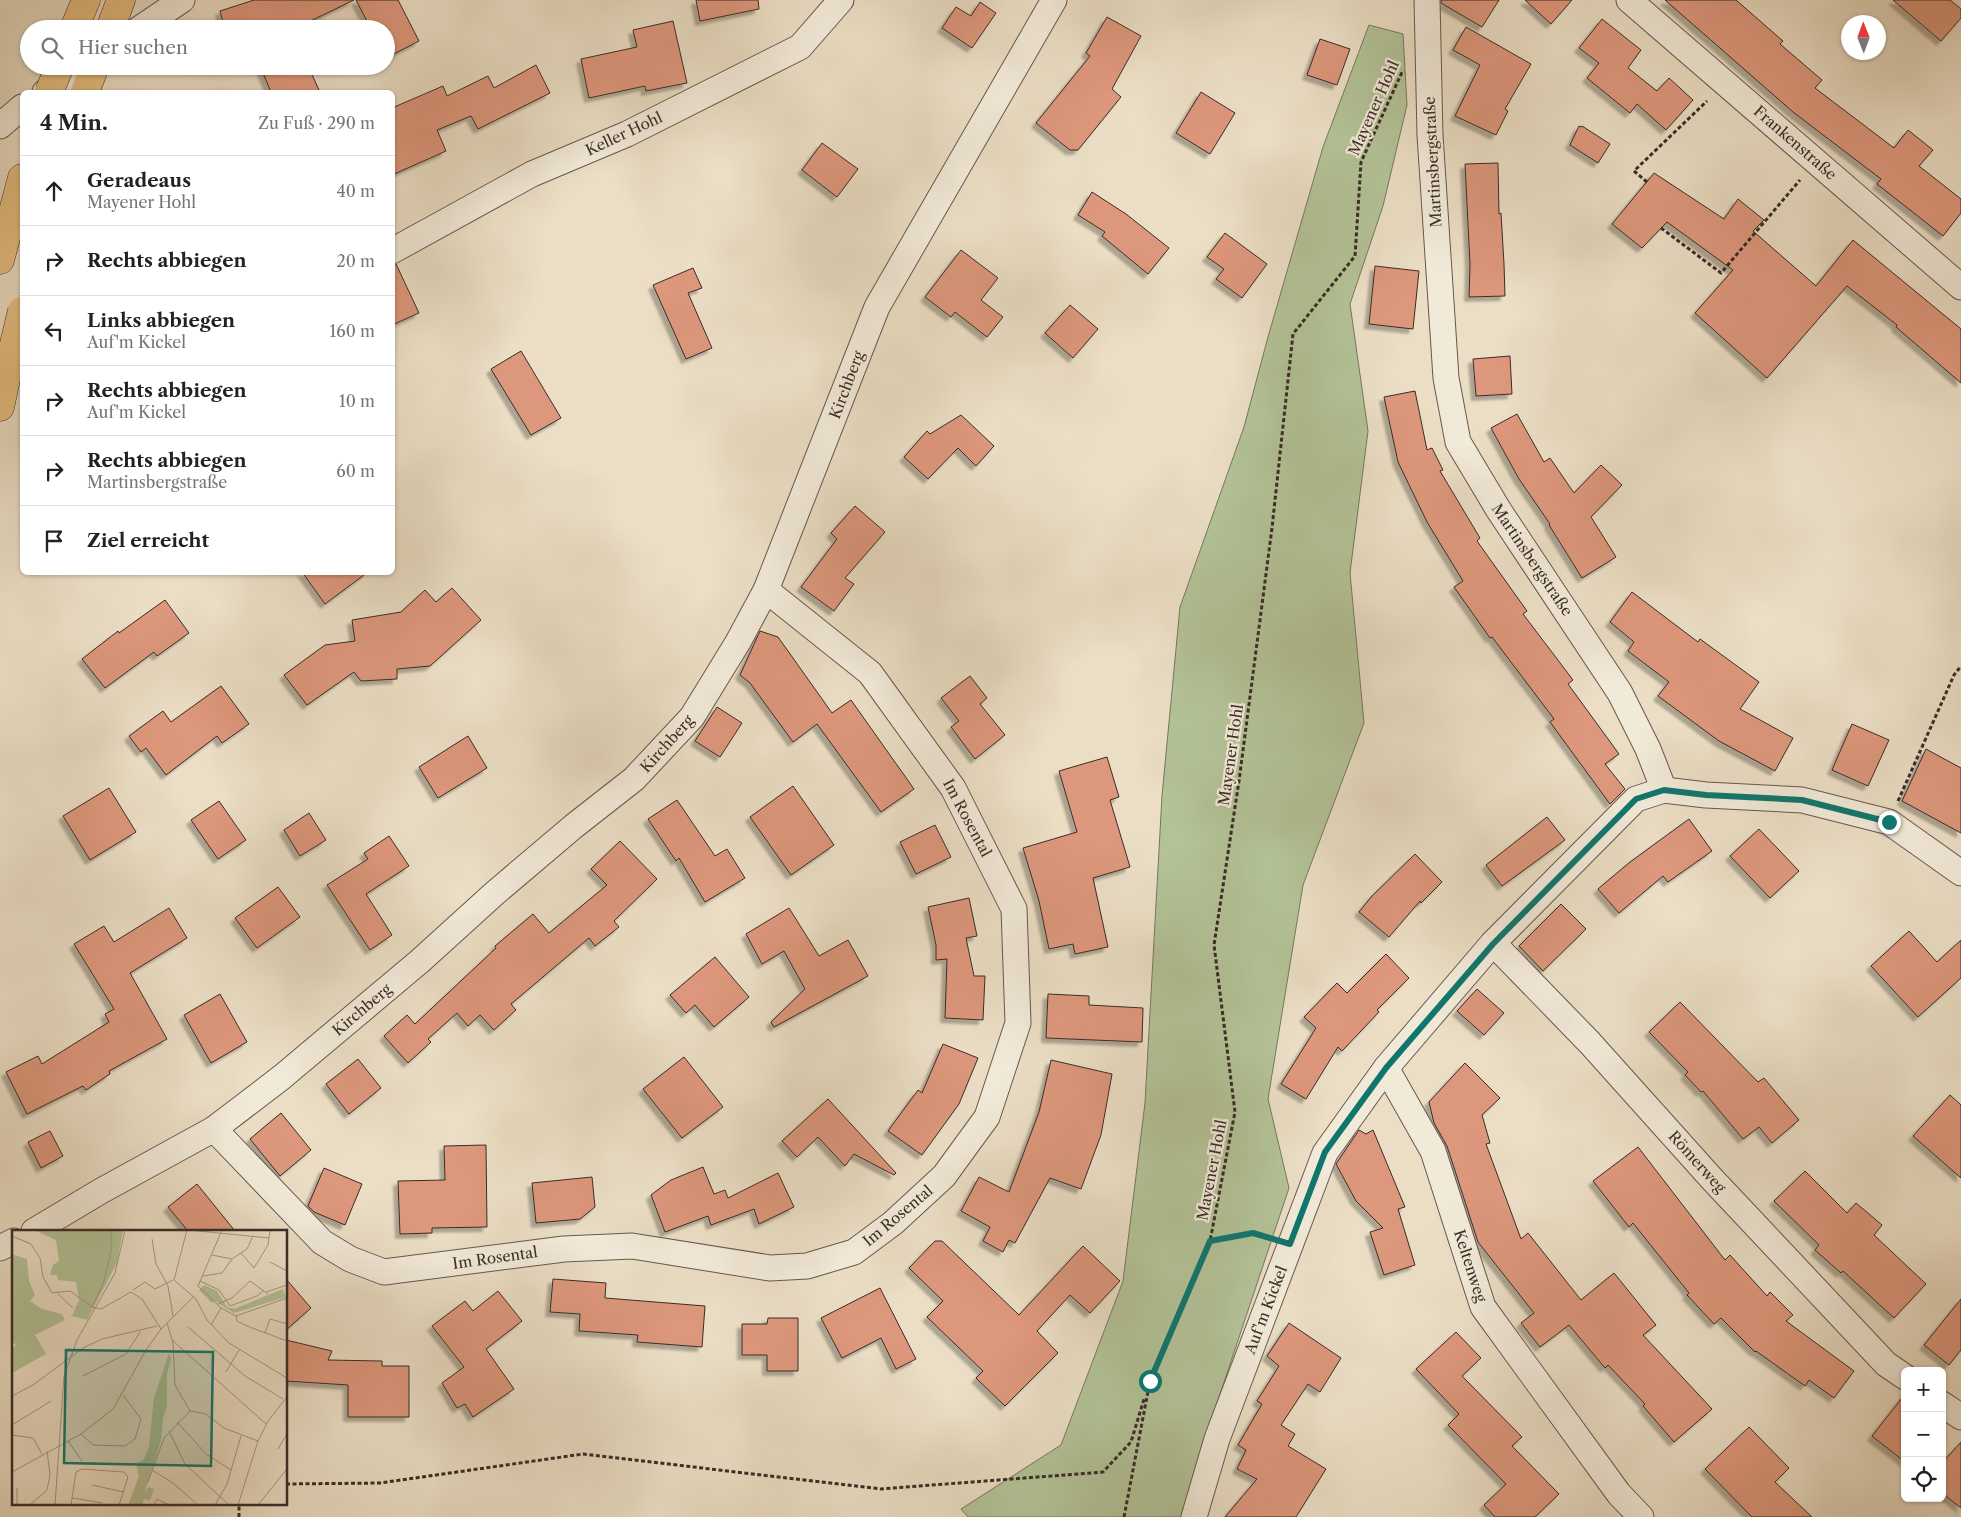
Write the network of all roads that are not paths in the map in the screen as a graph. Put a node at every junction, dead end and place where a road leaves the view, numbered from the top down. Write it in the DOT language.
graph roads {
  1 [pos="86,0"];
  2 [pos="122,0"];
  3 [pos="182,0"];
  4 [pos="841,0"];
  5 [pos="1054,0"];
  6 [pos="1427,0"];
  7 [pos="1629,0"];
  8 [pos="78,20"];
  9 [pos="114,20"];
  10 [pos="153,20"];
  11 [pos="56,75"];
  12 [pos="70,75"];
  13 [pos="92,75"];
  14 [pos="47,90"];
  15 [pos="50,90"];
  16 [pos="86,90"];
  17 [pos="20,109"];
  18 [pos="0,126"];
  19 [pos="20,185"];
  20 [pos="395,249"];
  21 [pos="0,260"];
  22 [pos="1961,287"];
  23 [pos="20,319"];
  24 [pos="0,407"];
  25 [pos="766,590"];
  26 [pos="1664,790"];
  27 [pos="1961,873"];
  28 [pos="1493,944"];
  29 [pos="1386,1068"];
  30 [pos="214,1128"];
  31 [pos="46,1228"];
  32 [pos="12,1242"];
  33 [pos="0,1248"];
  34 [pos="1901,1374"];
  35 [pos="1946,1407"];
  36 [pos="1961,1417"];
  37 [pos="1194,1517"];
  38 [pos="1641,1517"];
  1 -- 8 [label="highway"];
  2 -- 9 [label="highway"];
  3 -- 10 [label="street"];
  4 -- 20 [label="street, Keller Hohl"];
  5 -- 25 [label="street, Kirchberg"];
  6 -- 26 [label="street, Martinsbergstraße"];
  7 -- 22 [label="street, Frankenstraße"];
  11 -- 15 [label="highway, bridge"];
  12 -- 14 [label="street"];
  13 -- 16 [label="highway"];
  17 -- 18 [label="street"];
  19 -- 21 [label="highway"];
  23 -- 24 [label="highway, bridge"];
  25 -- 30 [label="street, Kirchberg"];
  25 -- 30 [label="street, Im Rosental"];
  26 -- 27 [label="street"];
  26 -- 28 [label="street, Auf'm Kickel"];
  28 -- 29 [label="street, Auf'm Kickel"];
  28 -- 34 [label="street, Römerweg"];
  29 -- 37 [label="street, Auf'm Kickel"];
  29 -- 38 [label="street, Keltenweg"];
  30 -- 31 [label="street, Kirchberg"];
  32 -- 33 [label="street"];
  35 -- 36 [label="street"];
}
